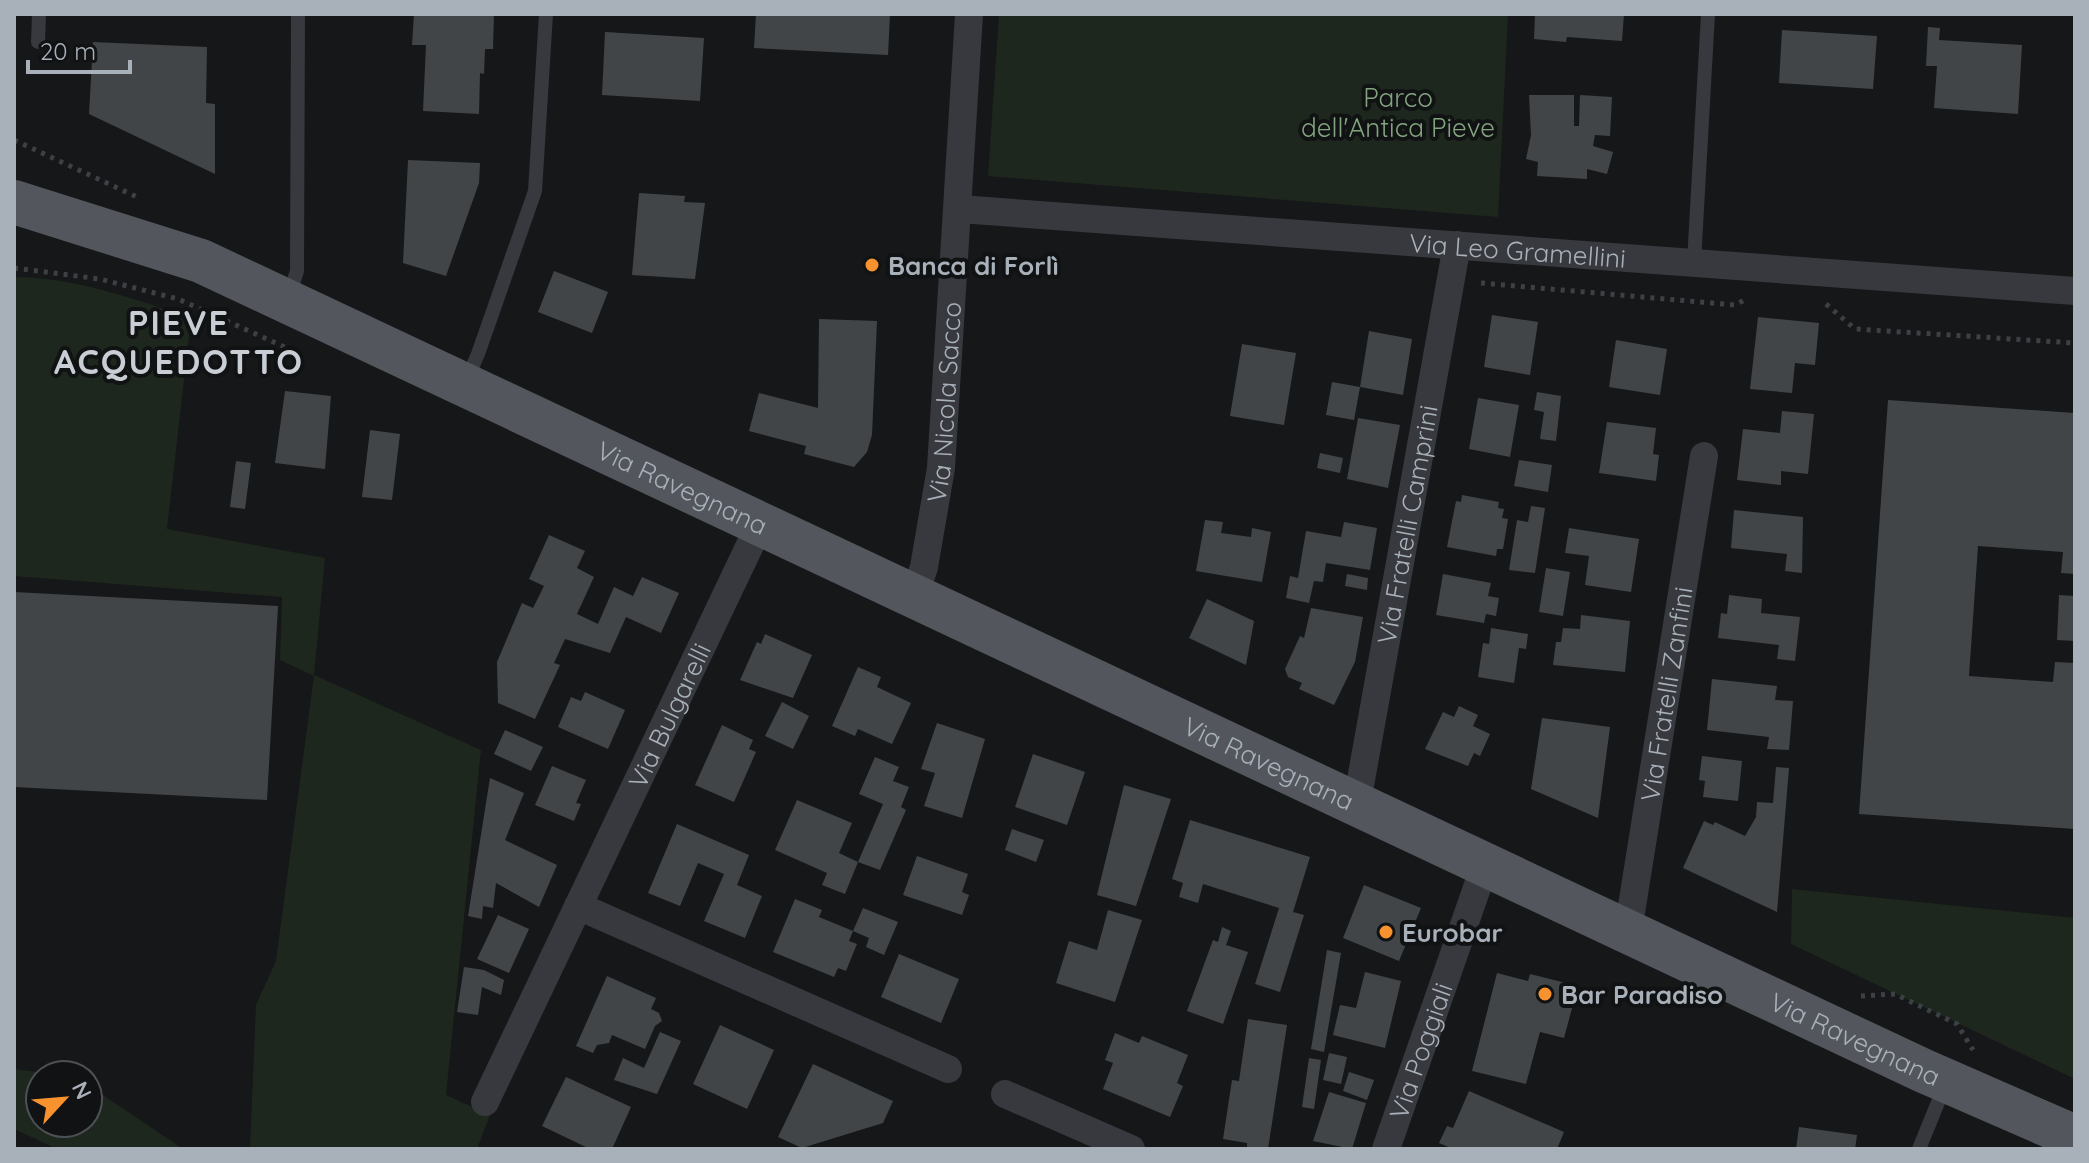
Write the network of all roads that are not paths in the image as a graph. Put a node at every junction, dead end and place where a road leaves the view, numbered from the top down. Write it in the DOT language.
graph roads {
  1 [pos="39,14"];
  2 [pos="298,14"];
  3 [pos="546,14"];
  4 [pos="969,14"];
  5 [pos="1708,14"];
  6 [pos="38,42"];
  7 [pos="17,203"];
  8 [pos="959,209"];
  9 [pos="1457,245"];
  10 [pos="1694,262"];
  11 [pos="2075,291"];
  12 [pos="287,302"];
  13 [pos="464,385"];
  14 [pos="1704,456"];
  15 [pos="760,524"];
  16 [pos="914,597"];
  17 [pos="1357,802"];
  18 [pos="1486,862"];
  19 [pos="578,906"];
  20 [pos="1628,931"];
  21 [pos="948,1069"];
  22 [pos="1947,1081"];
  23 [pos="1005,1094"];
  24 [pos="485,1102"];
  25 [pos="2075,1137"];
  26 [pos="1131,1149"];
  27 [pos="1386,1149"];
  28 [pos="1919,1149"];
  1 -- 6 [label="lane"];
  2 -- 12 [label="lane"];
  3 -- 13 [label="lane"];
  4 -- 8 [label="street, Via Nicola Sacco"];
  5 -- 10 [label="lane"];
  7 -- 12 [label="main road, Via Ravegnana"];
  8 -- 9 [label="street, Via Leo Gramellini"];
  8 -- 16 [label="street, Via Nicola Sacco"];
  9 -- 10 [label="street, Via Leo Gramellini"];
  9 -- 17 [label="street, Via Fratelli Camprini"];
  10 -- 11 [label="street, Via Leo Gramellini"];
  12 -- 13 [label="main road, Via Ravegnana"];
  13 -- 15 [label="main road, Via Ravegnana"];
  14 -- 20 [label="street, Via Fratelli Zanfini"];
  15 -- 16 [label="main road, Via Ravegnana"];
  15 -- 19 [label="street, Via Bulgarelli"];
  16 -- 17 [label="main road, Via Ravegnana"];
  17 -- 18 [label="main road, Via Ravegnana"];
  18 -- 20 [label="main road, Via Ravegnana"];
  18 -- 27 [label="street, Via Poggiali"];
  19 -- 21 [label="street"];
  19 -- 24 [label="street, Via Bulgarelli"];
  20 -- 22 [label="main road, Via Ravegnana"];
  22 -- 25 [label="main road, Via Ravegnana"];
  22 -- 28 [label="lane"];
  23 -- 26 [label="street"];
}
